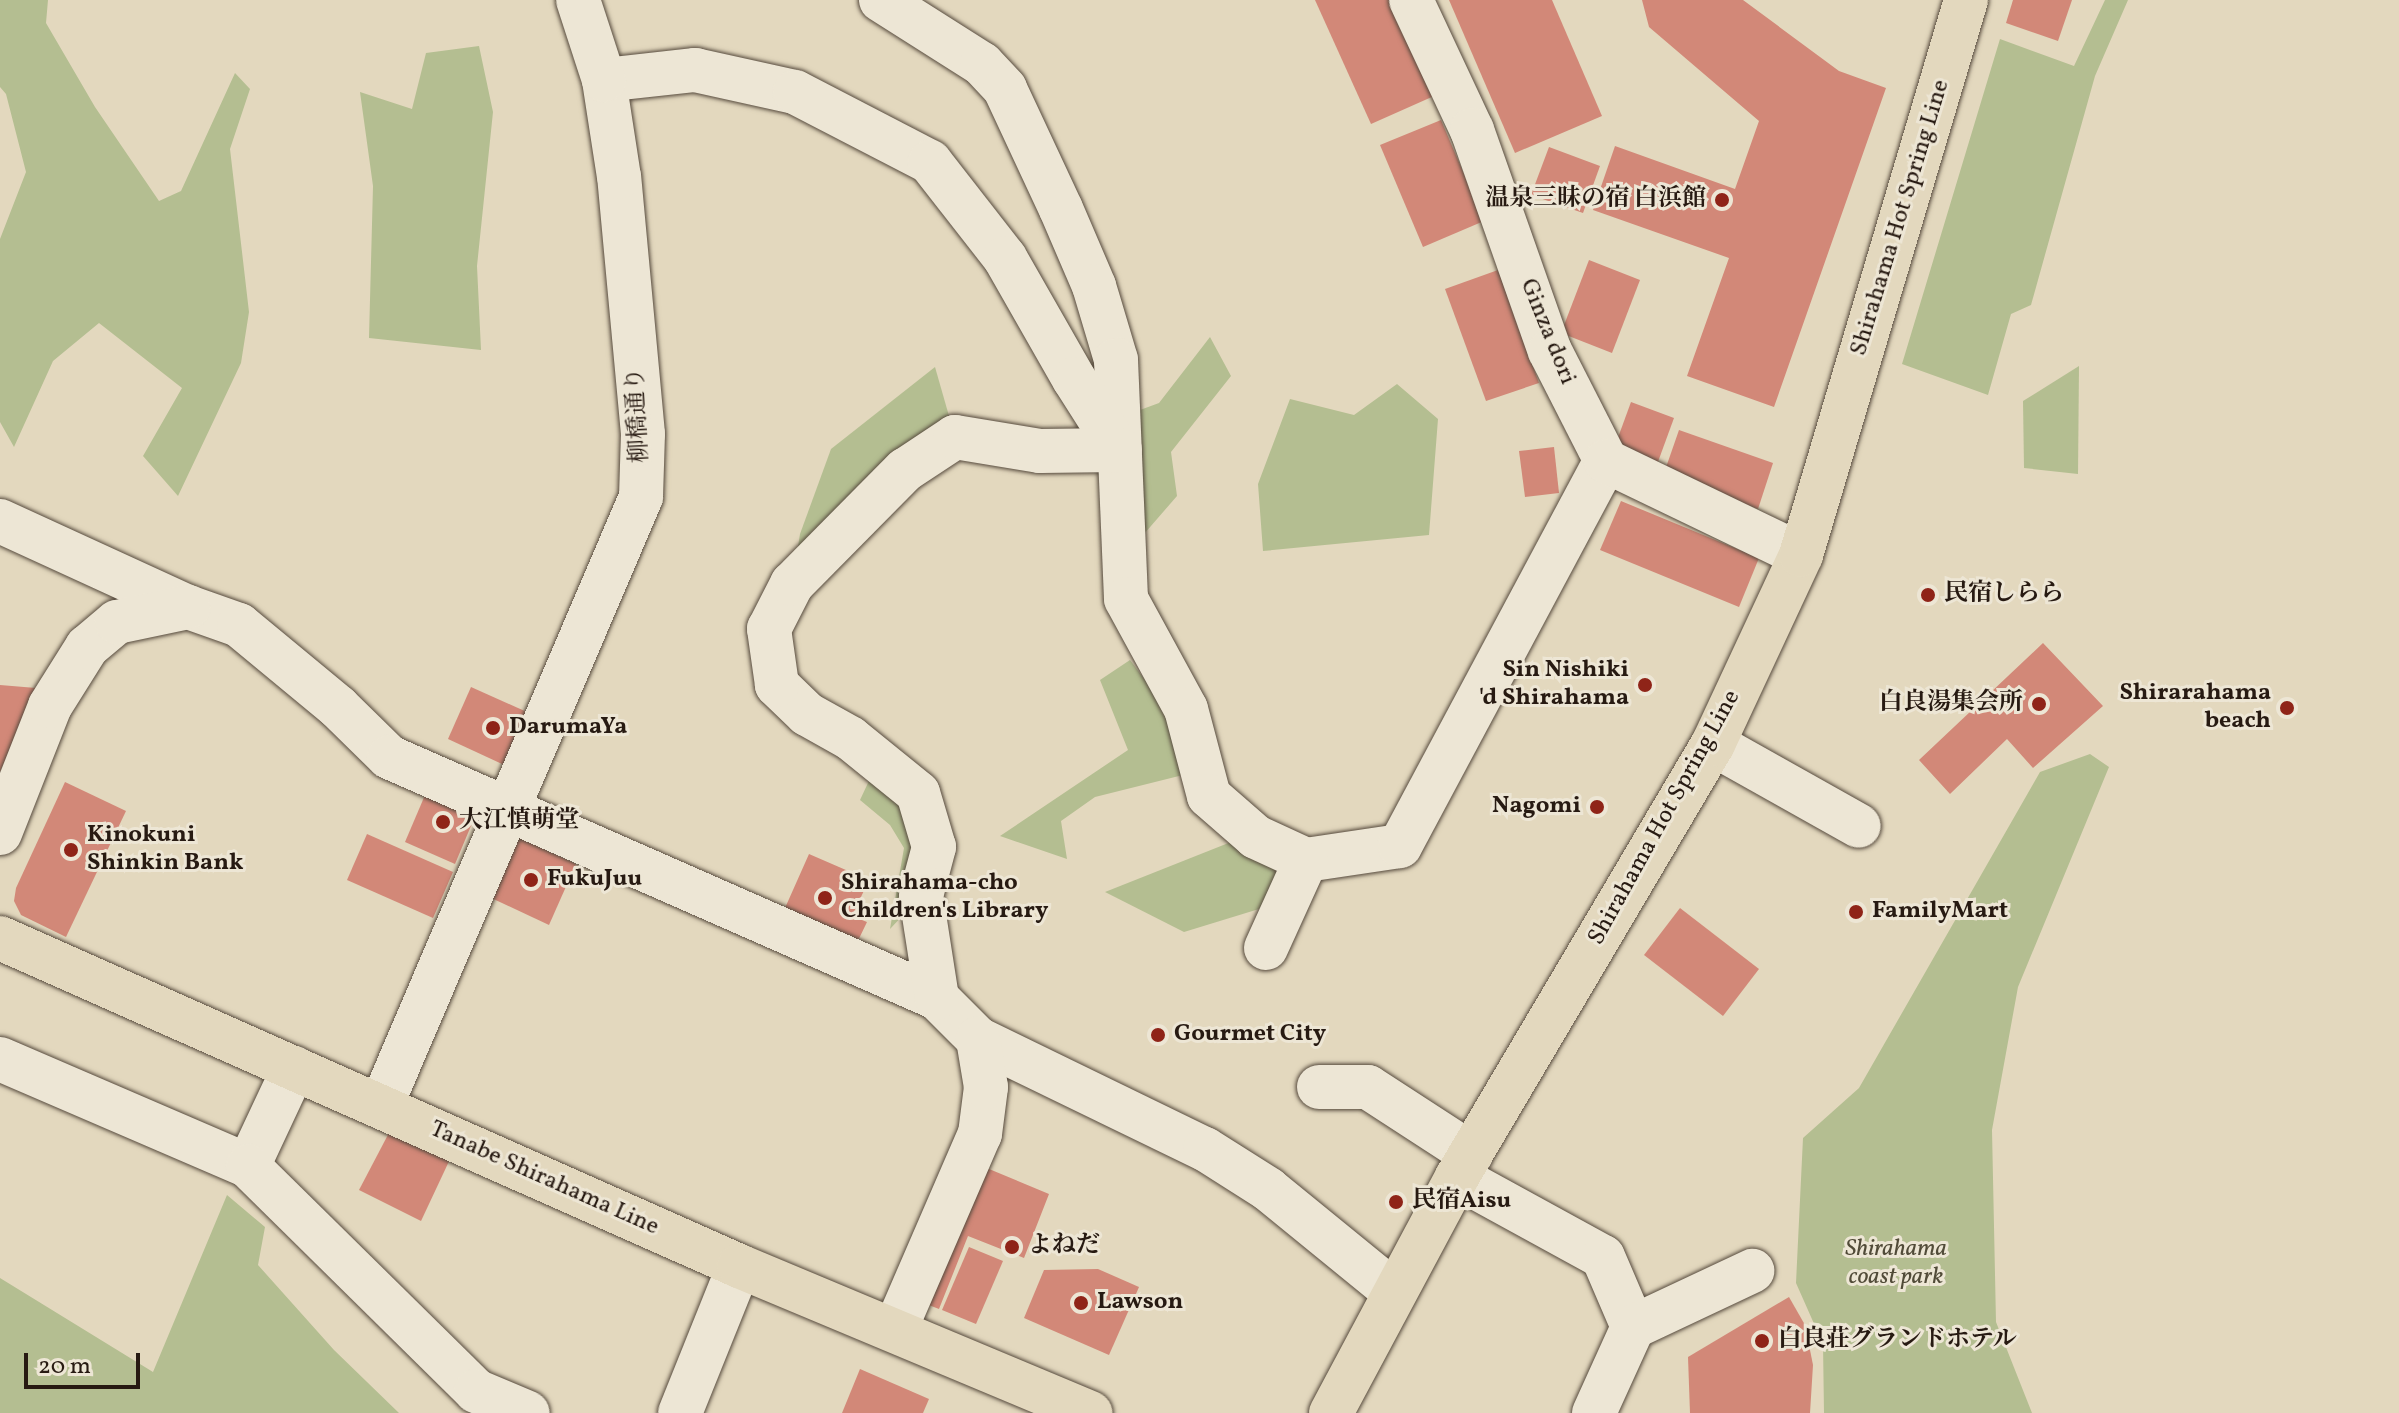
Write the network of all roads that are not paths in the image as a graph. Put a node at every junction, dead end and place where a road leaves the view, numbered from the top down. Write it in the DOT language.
graph roads {
  1 [pos="578,0"];
  2 [pos="881,0"];
  3 [pos="1411,0"];
  4 [pos="1966,0"];
  5 [pos="604,80"];
  6 [pos="1120,450"];
  7 [pos="1606,461"];
  8 [pos="0,521"];
  9 [pos="1801,555"];
  10 [pos="188,607"];
  11 [pos="1713,744"];
  12 [pos="507,809"];
  13 [pos="1859,826"];
  14 [pos="0,833"];
  15 [pos="1306,860"];
  16 [pos="0,938"];
  17 [pos="1266,948"];
  18 [pos="937,998"];
  19 [pos="978,1039"];
  20 [pos="0,1059"];
  21 [pos="294,1068"];
  22 [pos="1319,1087"];
  23 [pos="381,1106"];
  24 [pos="248,1166"];
  25 [pos="1464,1166"];
  26 [pos="739,1266"];
  27 [pos="1752,1271"];
  28 [pos="1393,1291"];
  29 [pos="1633,1327"];
  30 [pos="895,1330"];
  31 [pos="528,1413"];
  32 [pos="680,1413"];
  33 [pos="1090,1413"];
  34 [pos="1331,1413"];
  35 [pos="1594,1413"];
  1 -- 5 [label="street, 柳橋通り"];
  2 -- 6 [label="street"];
  3 -- 7 [label="street, Ginza dori"];
  4 -- 9 [label="main road, Shirahama Hot Spring Line"];
  5 -- 6 [label="street"];
  5 -- 12 [label="street, 柳橋通り"];
  6 -- 15 [label="street"];
  6 -- 18 [label="street"];
  7 -- 9 [label="street"];
  7 -- 15 [label="street"];
  8 -- 10 [label="street"];
  9 -- 11 [label="main road, Shirahama Hot Spring Line"];
  10 -- 12 [label="street"];
  10 -- 14 [label="street"];
  11 -- 13 [label="street"];
  11 -- 25 [label="main road, Shirahama Hot Spring Line"];
  12 -- 18 [label="street"];
  12 -- 23 [label="street, 柳橋通り"];
  15 -- 17 [label="street"];
  16 -- 21 [label="main road, Tanabe Shirahama Line"];
  18 -- 19 [label="street"];
  19 -- 28 [label="street"];
  19 -- 30 [label="street"];
  20 -- 24 [label="street"];
  21 -- 23 [label="main road, Tanabe Shirahama Line"];
  21 -- 24 [label="street"];
  22 -- 25 [label="street"];
  23 -- 26 [label="main road, Tanabe Shirahama Line"];
  24 -- 31 [label="street"];
  25 -- 28 [label="main road, Shirahama Hot Spring Line"];
  25 -- 29 [label="street"];
  26 -- 30 [label="main road, Tanabe Shirahama Line"];
  26 -- 32 [label="street"];
  27 -- 29 [label="street"];
  28 -- 34 [label="main road, Shirahama Hot Spring Line"];
  29 -- 35 [label="street"];
  30 -- 33 [label="main road, Tanabe Shirahama Line"];
}
